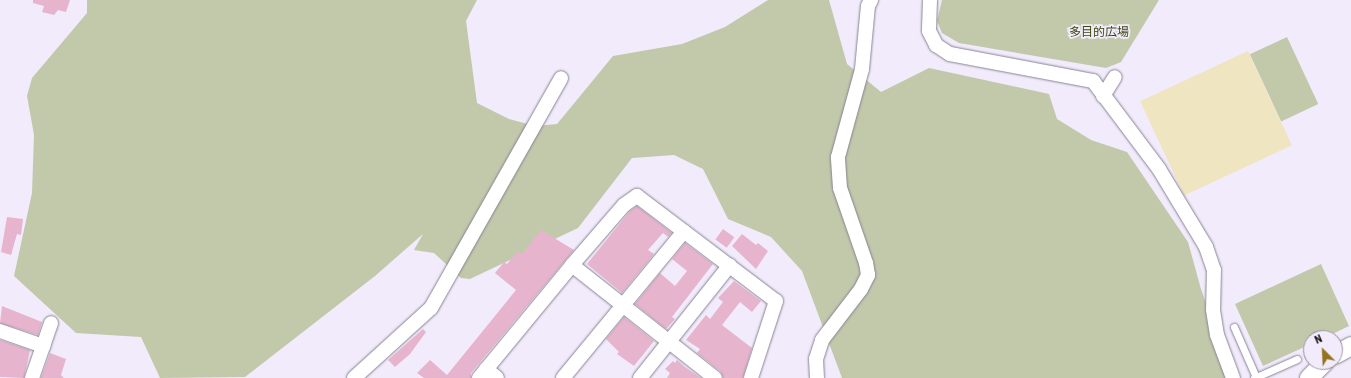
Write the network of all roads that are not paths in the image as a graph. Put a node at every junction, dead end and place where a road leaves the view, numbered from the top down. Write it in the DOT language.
graph roads {
  1 [pos="871,0"];
  2 [pos="930,0"];
  3 [pos="561,78"];
  4 [pos="1093,82"];
  5 [pos="1103,96"];
  6 [pos="684,231"];
  7 [pos="572,265"];
  8 [pos="730,265"];
  9 [pos="623,305"];
  10 [pos="51,324"];
  11 [pos="1234,326"];
  12 [pos="0,331"];
  13 [pos="669,342"];
  14 [pos="43,346"];
  15 [pos="1297,359"];
  16 [pos="1317,370"];
  17 [pos="488,375"];
  18 [pos="32,378"];
  19 [pos="354,378"];
  20 [pos="563,378"];
  21 [pos="640,378"];
  22 [pos="716,378"];
  23 [pos="751,378"];
  24 [pos="817,378"];
  25 [pos="1233,378"];
  26 [pos="1255,378"];
  27 [pos="1309,378"];
  1 -- 24 [label="street"];
  2 -- 4 [label="street"];
  3 -- 19 [label="street"];
  4 -- 5 [label="street"];
  4 -- 5 [label="street"];
  5 -- 25 [label="street"];
  6 -- 7 [label="street"];
  6 -- 8 [label="street"];
  6 -- 9 [label="street"];
  7 -- 9 [label="street"];
  7 -- 17 [label="street"];
  8 -- 13 [label="street"];
  8 -- 23 [label="street"];
  9 -- 13 [label="street"];
  9 -- 20 [label="street"];
  10 -- 14 [label="street"];
  11 -- 26 [label="lane"];
  12 -- 14 [label="street"];
  13 -- 21 [label="street"];
  13 -- 22 [label="street"];
  14 -- 18 [label="street"];
  15 -- 26 [label="lane"];
  16 -- 27 [label="street"];
}
